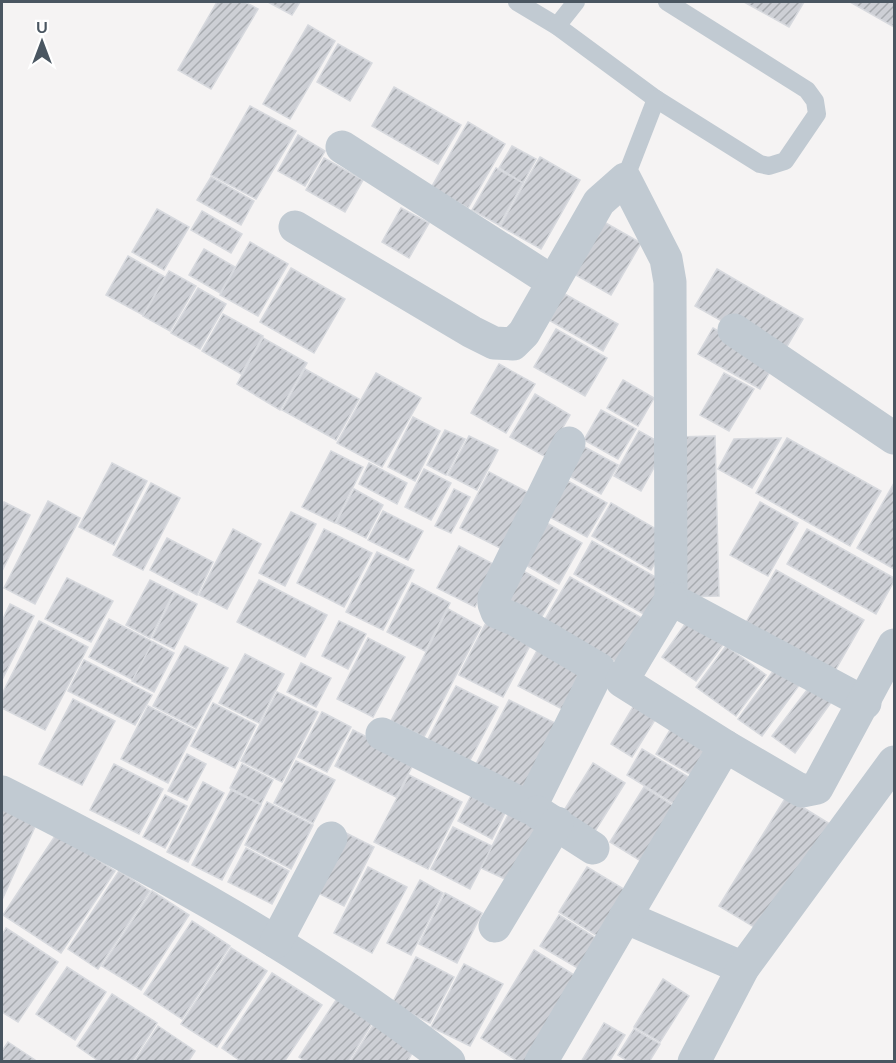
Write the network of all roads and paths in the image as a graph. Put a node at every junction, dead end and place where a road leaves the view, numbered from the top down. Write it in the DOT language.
graph roads {
  1 [pos="517,2"];
  2 [pos="576,2"];
  3 [pos="667,2"];
  4 [pos="557,26"];
  5 [pos="656,99"];
  6 [pos="342,147"];
  7 [pos="625,179"];
  8 [pos="295,227"];
  9 [pos="553,282"];
  10 [pos="734,330"];
  11 [pos="894,438"];
  12 [pos="569,443"];
  13 [pos="671,599"];
  14 [pos="894,645"];
  15 [pos="610,675"];
  16 [pos="865,704"];
  17 [pos="382,734"];
  18 [pos="725,746"];
  19 [pos="894,762"];
  20 [pos="2,792"];
  21 [pos="543,816"];
  22 [pos="331,838"];
  23 [pos="593,848"];
  24 [pos="625,917"];
  25 [pos="495,926"];
  26 [pos="276,942"];
  27 [pos="743,968"];
  28 [pos="430,1056"];
  29 [pos="542,1062"];
  30 [pos="694,1062"];
  1 -- 4 [label="lane"];
  2 -- 4 [label="lane"];
  3 -- 5 [label="lane"];
  4 -- 5 [label="lane"];
  5 -- 7 [label="lane"];
  6 -- 9 [label="street"];
  7 -- 9 [label="street"];
  7 -- 13 [label="street"];
  8 -- 9 [label="street"];
  10 -- 11 [label="street"];
  12 -- 15 [label="street"];
  13 -- 15 [label="street"];
  13 -- 16 [label="street"];
  14 -- 16 [label="street"];
  15 -- 18 [label="street"];
  15 -- 21 [label="street"];
  16 -- 18 [label="street"];
  17 -- 21 [label="street"];
  18 -- 24 [label="street"];
  19 -- 27 [label="street"];
  20 -- 26 [label="street"];
  21 -- 23 [label="street"];
  21 -- 25 [label="street"];
  22 -- 26 [label="street"];
  24 -- 27 [label="street"];
  24 -- 29 [label="street"];
  26 -- 28 [label="street"];
  27 -- 30 [label="street"];
}
